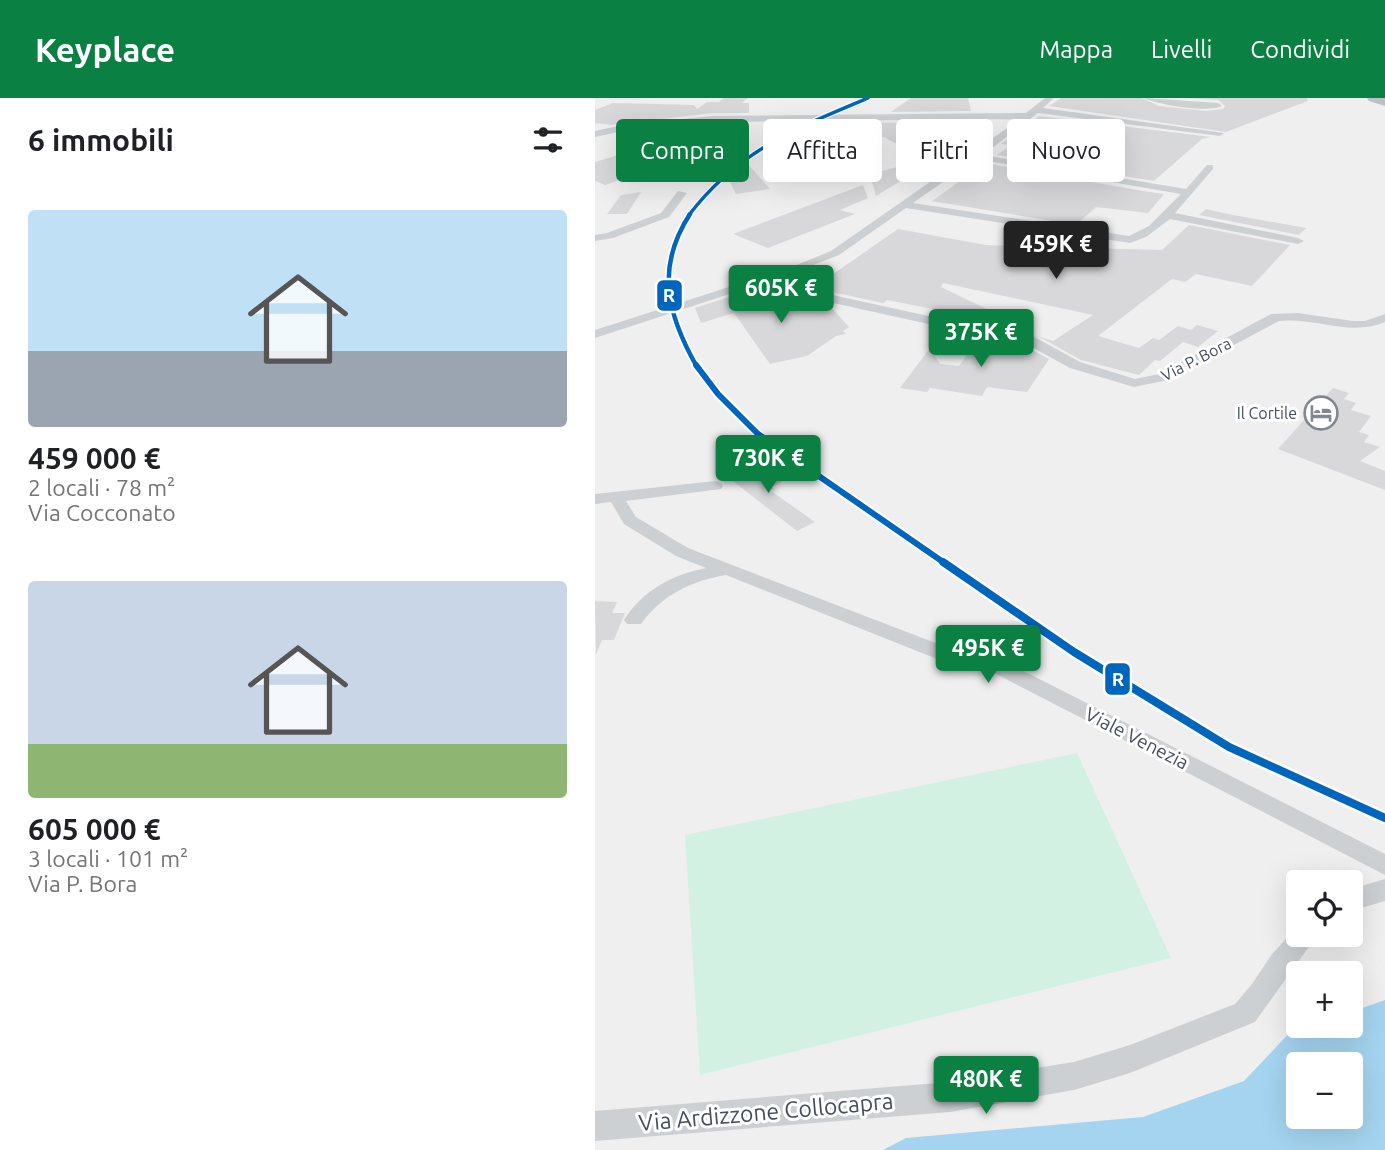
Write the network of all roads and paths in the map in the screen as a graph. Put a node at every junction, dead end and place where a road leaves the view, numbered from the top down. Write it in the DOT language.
graph roads {
  1 [pos="1050,98"];
  2 [pos="1148,98"];
  3 [pos="1374,98"];
  4 [pos="1385,101"];
  5 [pos="1218,106"];
  6 [pos="1034,113"];
  7 [pos="805,117"];
  8 [pos="839,117"];
  9 [pos="1220,133"];
  10 [pos="595,134"];
  11 [pos="993,142"];
  12 [pos="993,159"];
  13 [pos="1210,167"];
  14 [pos="937,182"];
  15 [pos="1187,192"];
  16 [pos="682,194"];
  17 [pos="904,205"];
  18 [pos="1167,215"];
  19 [pos="595,237"];
  20 [pos="1298,241"];
  21 [pos="766,278"];
  22 [pos="1385,318"];
  23 [pos="595,334"];
  24 [pos="767,459"];
  25 [pos="715,486"];
  26 [pos="605,498"];
  27 [pos="726,570"];
  28 [pos="634,620"];
  29 [pos="1385,865"];
  30 [pos="1385,890"];
  31 [pos="1363,896"];
  32 [pos="1294,947"];
  33 [pos="595,1126"];
  1 -- 6 [label="street"];
  2 -- 5 [label="street"];
  3 -- 4 [label="highway"];
  6 -- 8 [label="street"];
  6 -- 9 [label="street"];
  6 -- 11 [label="street"];
  7 -- 8 [label="street"];
  7 -- 10 [label="street"];
  12 -- 15 [label="street"];
  13 -- 15 [label="street"];
  14 -- 17 [label="street"];
  15 -- 18 [label="street"];
  16 -- 19 [label="street"];
  17 -- 18 [label="street"];
  17 -- 21 [label="street"];
  18 -- 20 [label="street"];
  21 -- 22 [label="street, Via P. Bora"];
  21 -- 23 [label="street"];
  24 -- 25 [label="path"];
  25 -- 26 [label="street, Viale Venezia"];
  26 -- 27 [label="street, Viale Venezia"];
  27 -- 28 [label="street"];
  27 -- 29 [label="street, Viale Venezia"];
  30 -- 31 [label="street"];
  32 -- 33 [label="street, Via Ardizzone Collocapra"];
}
